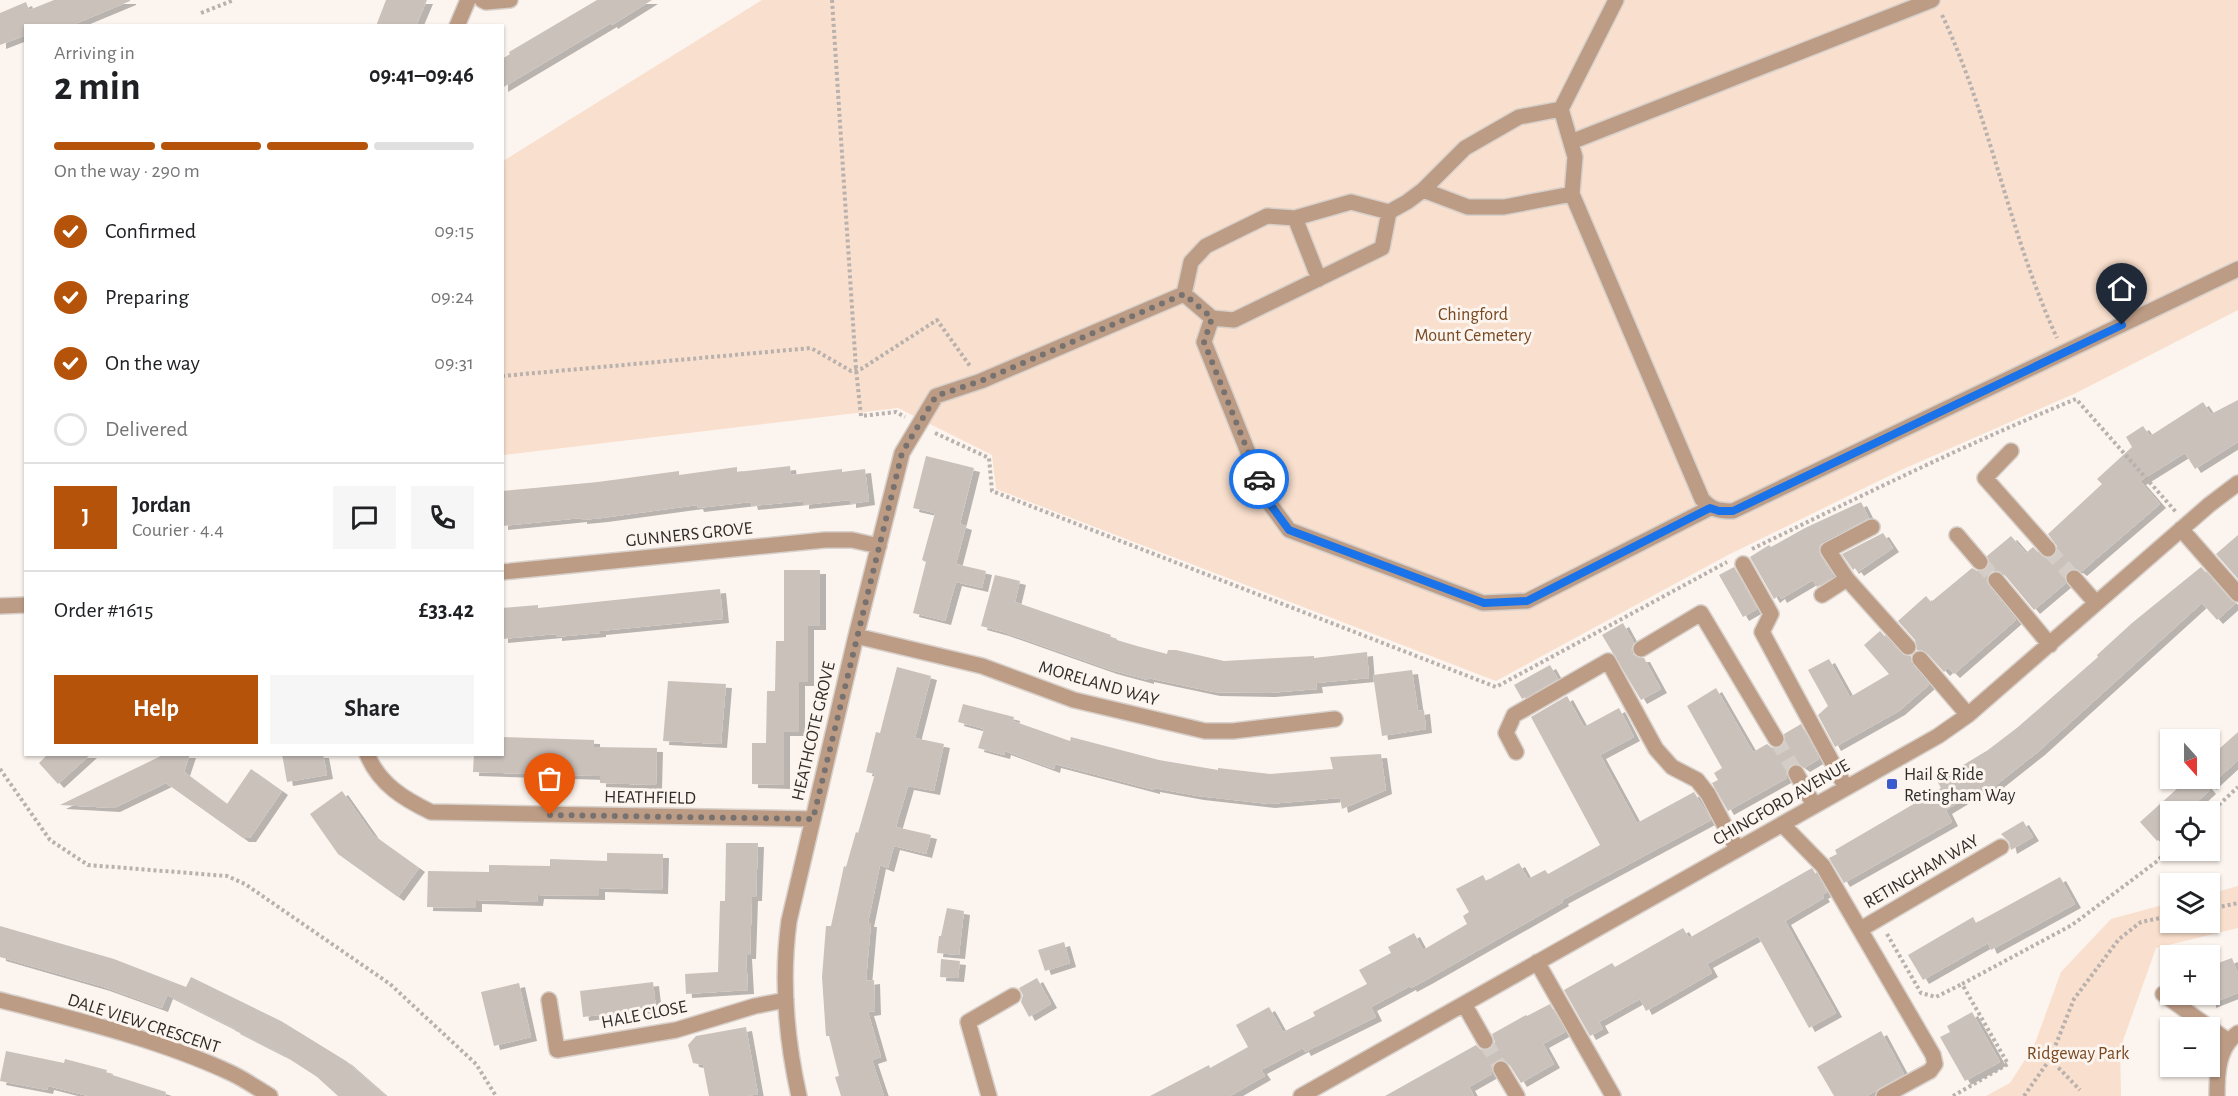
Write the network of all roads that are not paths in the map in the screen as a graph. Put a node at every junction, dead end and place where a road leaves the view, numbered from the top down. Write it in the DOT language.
graph roads {
  1 [pos="468,0"];
  2 [pos="482,0"];
  3 [pos="510,0"];
  4 [pos="1616,0"];
  5 [pos="1936,5"];
  6 [pos="458,24"];
  7 [pos="1561,109"];
  8 [pos="1570,142"];
  9 [pos="1423,190"];
  10 [pos="1572,194"];
  11 [pos="1389,212"];
  12 [pos="1295,218"];
  13 [pos="2238,269"];
  14 [pos="1319,279"];
  15 [pos="1184,294"];
  16 [pos="1212,318"];
  17 [pos="2010,451"];
  18 [pos="2238,483"];
  19 [pos="1710,508"];
  20 [pos="1872,527"];
  21 [pos="2184,527"];
  22 [pos="1957,535"];
  23 [pos="879,546"];
  24 [pos="2048,549"];
  25 [pos="1740,559"];
  26 [pos="1980,562"];
  27 [pos="504,572"];
  28 [pos="2074,578"];
  29 [pos="1847,579"];
  30 [pos="1996,580"];
  31 [pos="2238,594"];
  32 [pos="1822,595"];
  33 [pos="2096,603"];
  34 [pos="24,605"];
  35 [pos="0,606"];
  36 [pos="856,636"];
  37 [pos="2050,645"];
  38 [pos="1908,647"];
  39 [pos="1641,649"];
  40 [pos="1920,660"];
  41 [pos="1968,715"];
  42 [pos="1335,719"];
  43 [pos="1776,739"];
  44 [pos="1516,752"];
  45 [pos="368,756"];
  46 [pos="1796,773"];
  47 [pos="1846,788"];
  48 [pos="1814,805"];
  49 [pos="813,819"];
  50 [pos="1782,824"];
  51 [pos="2001,847"];
  52 [pos="1737,849"];
  53 [pos="1861,929"];
  54 [pos="1537,962"];
  55 [pos="1013,996"];
  56 [pos="0,1000"];
  57 [pos="549,1000"];
  58 [pos="786,1000"];
  59 [pos="1464,1004"];
  60 [pos="2181,1005"];
  61 [pos="2233,1036"];
  62 [pos="1485,1041"];
  63 [pos="1501,1069"];
  64 [pos="270,1096"];
  65 [pos="799,1096"];
  66 [pos="989,1096"];
  67 [pos="1301,1096"];
  68 [pos="1516,1096"];
  69 [pos="1613,1096"];
  70 [pos="1884,1096"];
  71 [pos="2217,1096"];
  1 -- 6 [label="street"];
  2 -- 3 [label="street"];
  4 -- 7 [label="street"];
  5 -- 8 [label="street"];
  7 -- 8 [label="street"];
  7 -- 9 [label="street"];
  8 -- 10 [label="street"];
  9 -- 10 [label="street"];
  9 -- 11 [label="street"];
  10 -- 19 [label="street"];
  11 -- 12 [label="street"];
  11 -- 14 [label="street"];
  12 -- 14 [label="street"];
  12 -- 15 [label="street"];
  13 -- 19 [label="street"];
  14 -- 16 [label="street"];
  15 -- 16 [label="street"];
  15 -- 23 [label="street, HEATHCOTE GROVE"];
  16 -- 19 [label="street"];
  17 -- 24 [label="street"];
  18 -- 21 [label="street, CHINGFORD AVENUE"];
  20 -- 29 [label="street"];
  21 -- 31 [label="street"];
  21 -- 33 [label="street, CHINGFORD AVENUE"];
  22 -- 26 [label="street"];
  23 -- 27 [label="street, GUNNERS GROVE"];
  23 -- 36 [label="street, HEATHCOTE GROVE"];
  25 -- 47 [label="street"];
  28 -- 33 [label="street"];
  29 -- 32 [label="street"];
  29 -- 38 [label="street"];
  30 -- 37 [label="street"];
  33 -- 37 [label="street, CHINGFORD AVENUE"];
  34 -- 35 [label="street"];
  36 -- 42 [label="street, MORELAND WAY"];
  36 -- 49 [label="street, HEATHCOTE GROVE"];
  37 -- 41 [label="street, CHINGFORD AVENUE"];
  39 -- 43 [label="street"];
  40 -- 41 [label="street"];
  41 -- 47 [label="street, CHINGFORD AVENUE"];
  44 -- 52 [label="street"];
  45 -- 49 [label="street, HEATHFIELD"];
  46 -- 48 [label="street"];
  47 -- 48 [label="street, CHINGFORD AVENUE"];
  48 -- 50 [label="street, CHINGFORD AVENUE"];
  49 -- 58 [label="street, HEATHCOTE GROVE"];
  50 -- 52 [label="street, CHINGFORD AVENUE"];
  50 -- 53 [label="street, RETINGHAM WAY"];
  51 -- 53 [label="street, RETINGHAM WAY"];
  52 -- 54 [label="street, CHINGFORD AVENUE"];
  53 -- 70 [label="street, RETINGHAM WAY"];
  54 -- 59 [label="street, CHINGFORD AVENUE"];
  54 -- 69 [label="street"];
  55 -- 66 [label="street"];
  56 -- 64 [label="street, DALE VIEW CRESCENT"];
  57 -- 58 [label="street, HALE CLOSE"];
  58 -- 65 [label="street, HEATHCOTE GROVE"];
  59 -- 62 [label="street"];
  59 -- 67 [label="street, CHINGFORD AVENUE"];
  60 -- 61 [label="street"];
  61 -- 71 [label="street"];
  63 -- 68 [label="street"];
}
